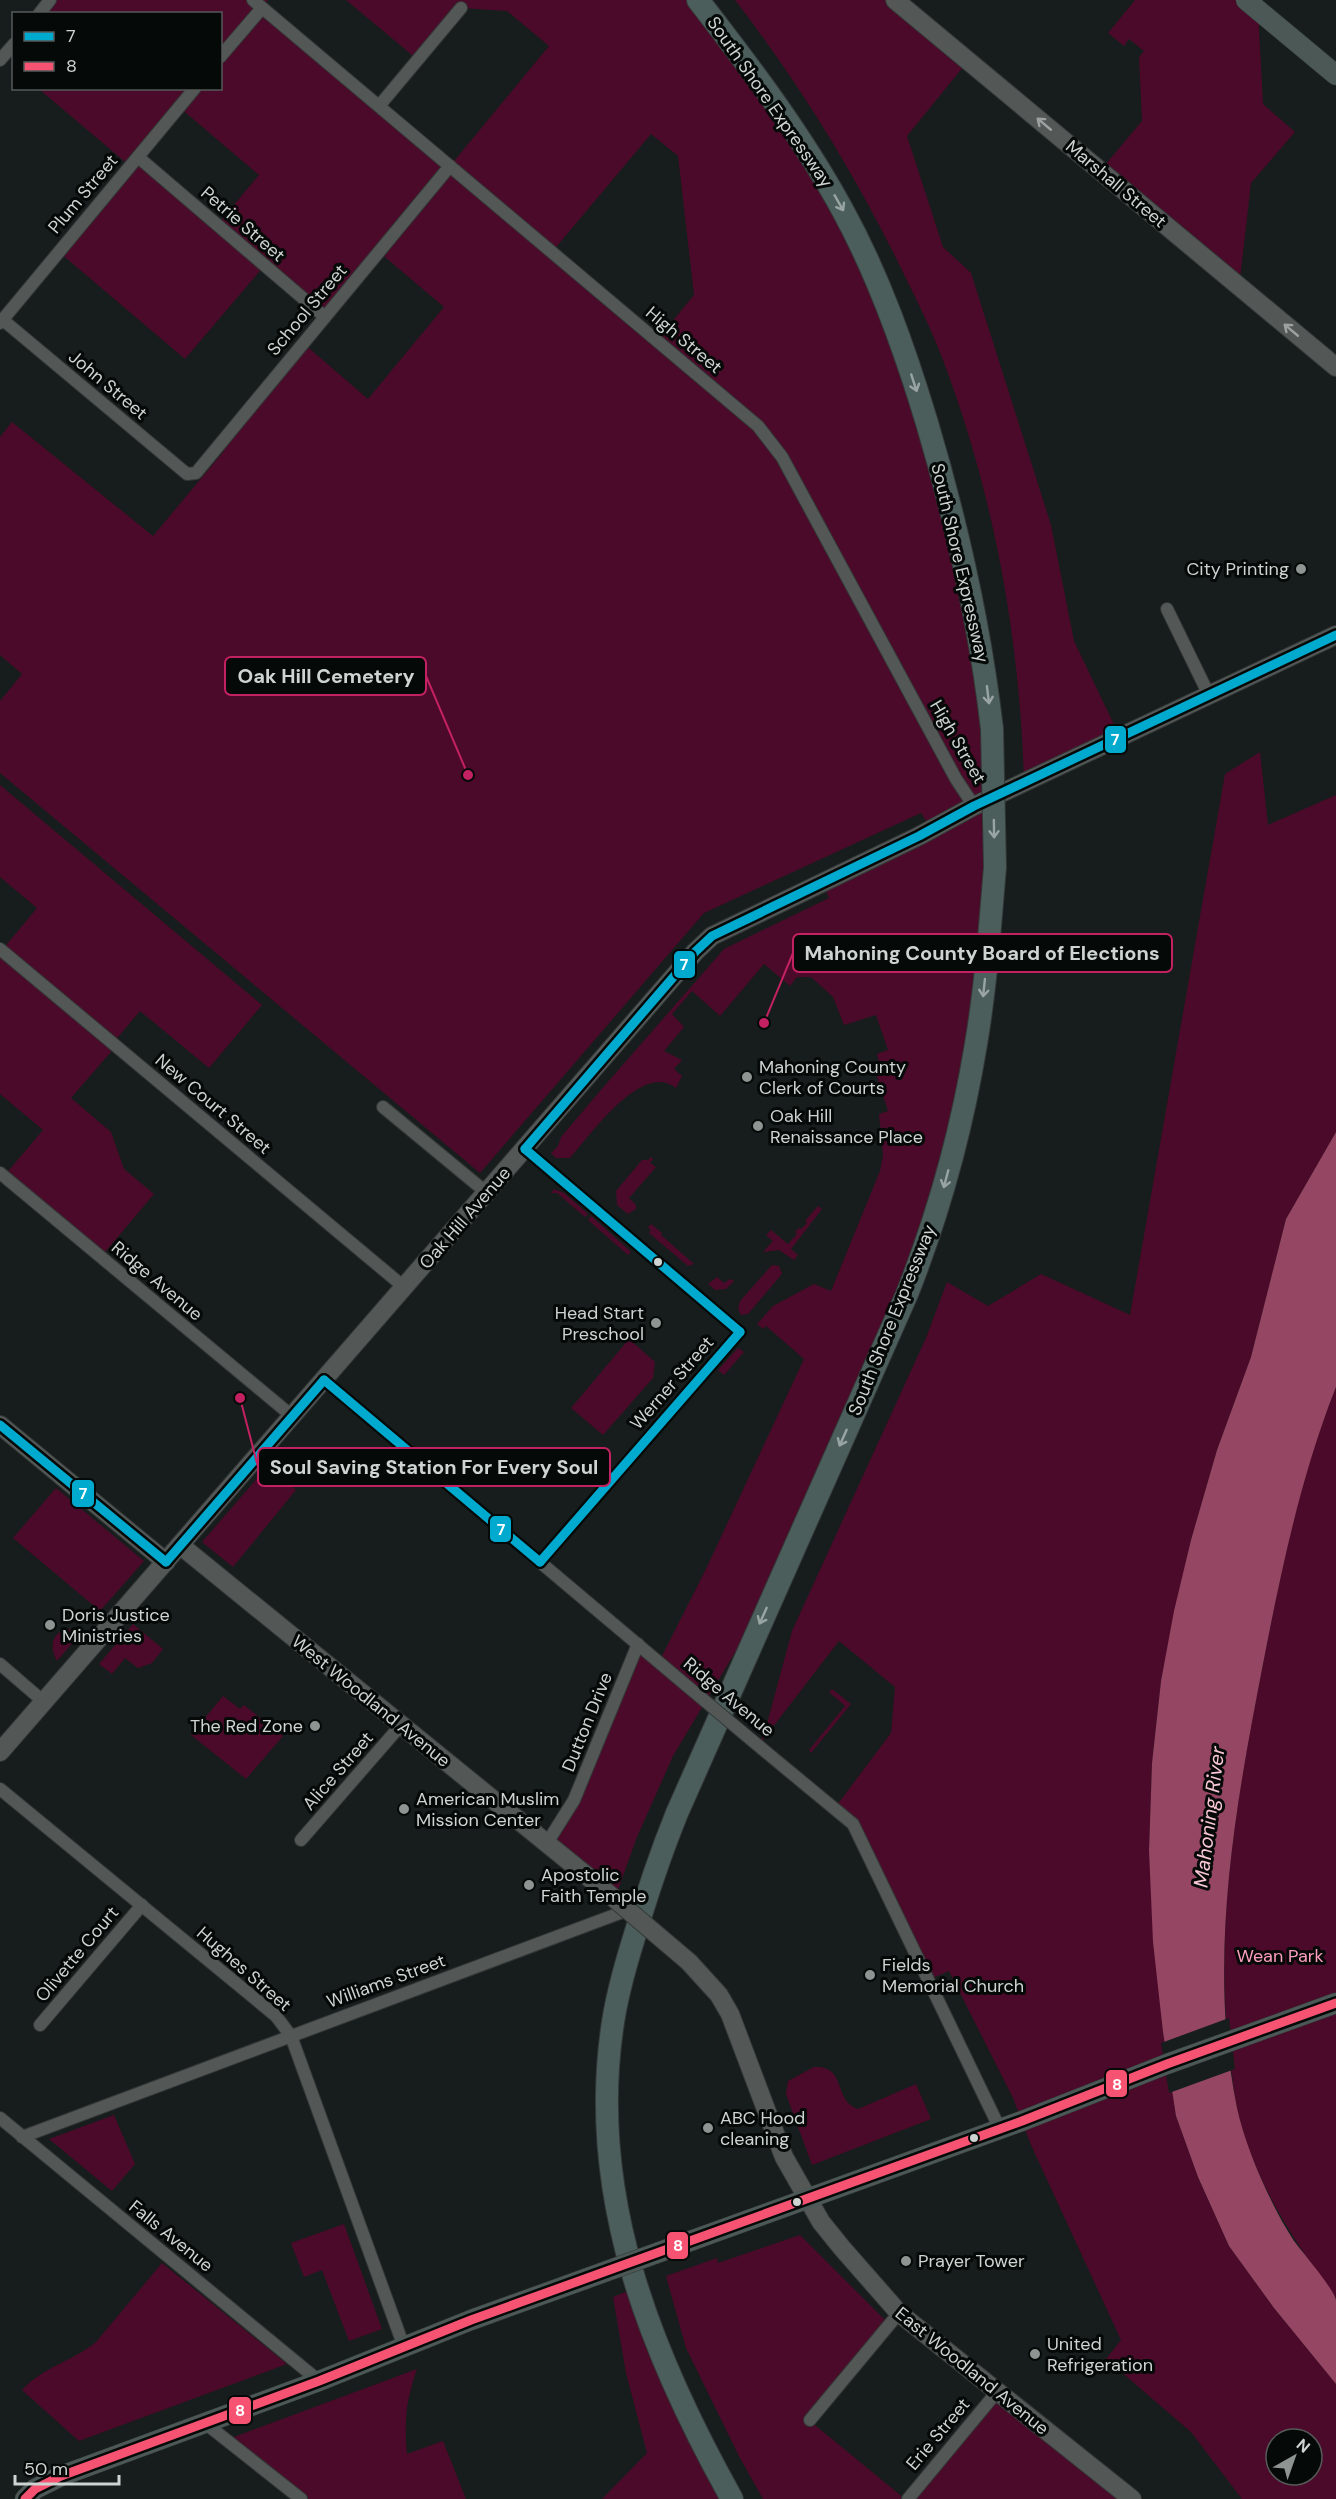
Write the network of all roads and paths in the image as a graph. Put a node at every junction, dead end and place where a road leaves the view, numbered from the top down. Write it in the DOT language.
graph roads {
  1 [pos="50,0"];
  2 [pos="698,0"];
  3 [pos="895,0"];
  4 [pos="1246,0"];
  5 [pos="257,4"];
  6 [pos="461,8"];
  7 [pos="41,12"];
  8 [pos="12,46"];
  9 [pos="222,54"];
  10 [pos="0,60"];
  11 [pos="1336,75"];
  12 [pos="193,90"];
  13 [pos="379,106"];
  14 [pos="138,157"];
  15 [pos="450,166"];
  16 [pos="325,317"];
  17 [pos="1,322"];
  18 [pos="1336,367"];
  19 [pos="191,475"];
  20 [pos="1167,609"];
  21 [pos="1336,635"];
  22 [pos="1209,695"];
  23 [pos="974,806"];
  24 [pos="0,949"];
  25 [pos="383,1107"];
  26 [pos="525,1149"];
  27 [pos="0,1173"];
  28 [pos="487,1193"];
  29 [pos="404,1287"];
  30 [pos="324,1380"];
  31 [pos="292,1416"];
  32 [pos="0,1425"];
  33 [pos="180,1545"];
  34 [pos="166,1562"];
  35 [pos="540,1562"];
  36 [pos="638,1644"];
  37 [pos="0,1664"];
  38 [pos="44,1702"];
  39 [pos="401,1725"];
  40 [pos="0,1752"];
  41 [pos="0,1789"];
  42 [pos="301,1840"];
  43 [pos="547,1843"];
  44 [pos="142,1905"];
  45 [pos="628,1910"];
  46 [pos="1336,2003"];
  47 [pos="40,2025"];
  48 [pos="291,2036"];
  49 [pos="0,2118"];
  50 [pos="1000,2129"];
  51 [pos="22,2137"];
  52 [pos="807,2199"];
  53 [pos="899,2313"];
  54 [pos="404,2348"];
  55 [pos="320,2381"];
  56 [pos="996,2393"];
  57 [pos="810,2420"];
  58 [pos="205,2423"];
  59 [pos="25,2499"];
  60 [pos="301,2499"];
  61 [pos="732,2499"];
  62 [pos="908,2499"];
  63 [pos="1132,2499"];
  1 -- 7 [label="street"];
  2 -- 61 [label="highway, South Shore Expressway, one-way, bridge"];
  18 -- 3 [label="street, Marshall Street, one-way"];
  4 -- 11 [label="main road"];
  5 -- 9 [label="street"];
  5 -- 13 [label="street, High Street"];
  6 -- 13 [label="street"];
  8 -- 10 [label="street"];
  12 -- 14 [label="street, Plum Street"];
  13 -- 15 [label="street, High Street"];
  14 -- 16 [label="street, Petrie Street"];
  14 -- 17 [label="street, Plum Street"];
  15 -- 16 [label="street, School Street"];
  15 -- 23 [label="street, High Street"];
  16 -- 19 [label="street, School Street"];
  17 -- 19 [label="street, John Street"];
  20 -- 22 [label="street"];
  21 -- 22 [label="street, Oak Hill Avenue"];
  22 -- 23 [label="street, Oak Hill Avenue"];
  23 -- 26 [label="street, Oak Hill Avenue"];
  24 -- 29 [label="street, New Court Street"];
  25 -- 28 [label="street"];
  26 -- 28 [label="street, Oak Hill Avenue"];
  26 -- 35 [label="street, Werner Street"];
  27 -- 31 [label="street, Ridge Avenue"];
  28 -- 29 [label="street, Oak Hill Avenue"];
  29 -- 30 [label="street, Oak Hill Avenue"];
  30 -- 31 [label="street, Oak Hill Avenue"];
  30 -- 35 [label="street, Ridge Avenue"];
  31 -- 33 [label="street, Oak Hill Avenue"];
  32 -- 34 [label="street"];
  33 -- 34 [label="street, Oak Hill Avenue"];
  33 -- 39 [label="street, West Woodland Avenue"];
  34 -- 38 [label="street, Oak Hill Avenue"];
  35 -- 36 [label="street, Ridge Avenue"];
  36 -- 43 [label="street, Dutton Drive"];
  36 -- 50 [label="street, Ridge Avenue, bridge"];
  37 -- 38 [label="street"];
  38 -- 40 [label="street, Oak Hill Avenue"];
  39 -- 42 [label="street, Alice Street"];
  39 -- 43 [label="street, West Woodland Avenue"];
  41 -- 44 [label="street, Hughes Street"];
  43 -- 45 [label="street, West Woodland Avenue, bridge"];
  44 -- 47 [label="street, Olivette Court"];
  44 -- 48 [label="street, Hughes Street"];
  45 -- 48 [label="street, Williams Street"];
  45 -- 52 [label="street, West Woodland Avenue, bridge"];
  46 -- 50 [label="main road"];
  48 -- 51 [label="street, Williams Street"];
  48 -- 54 [label="street, Hughes Street"];
  49 -- 51 [label="street, Falls Avenue"];
  50 -- 52 [label="main road"];
  51 -- 55 [label="street, Falls Avenue"];
  52 -- 53 [label="street, East Woodland Avenue"];
  52 -- 54 [label="main road, bridge"];
  53 -- 56 [label="street, East Woodland Avenue"];
  53 -- 57 [label="street"];
  54 -- 55 [label="main road"];
  55 -- 58 [label="main road"];
  56 -- 62 [label="street, Erie Street"];
  56 -- 63 [label="street, East Woodland Avenue"];
  58 -- 59 [label="main road"];
  58 -- 60 [label="street"];
}
